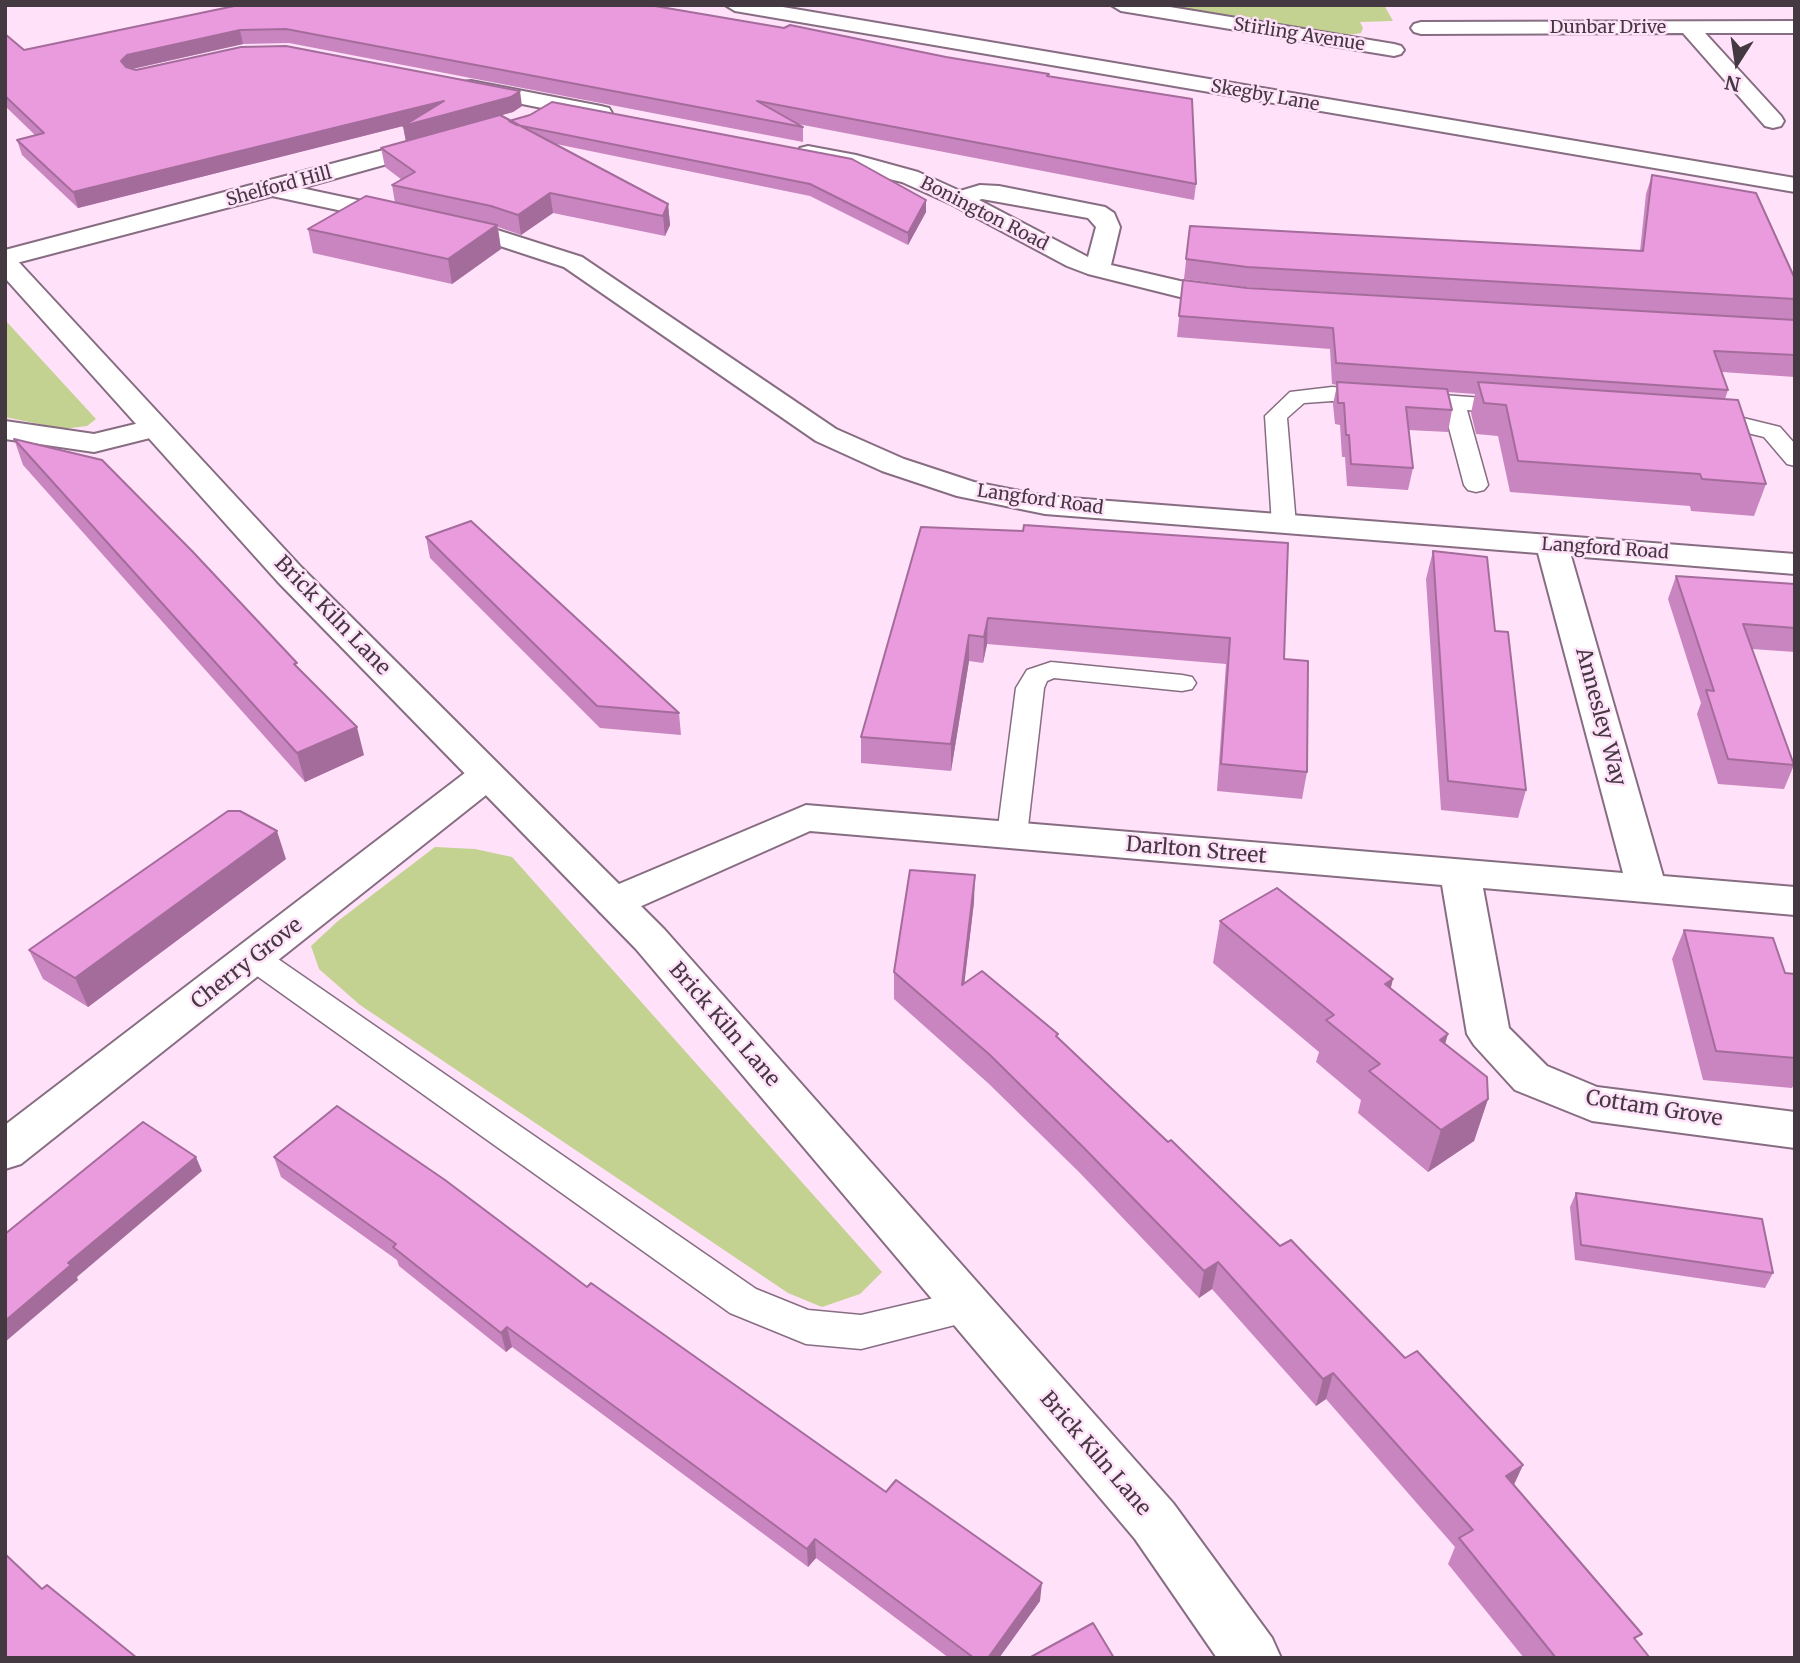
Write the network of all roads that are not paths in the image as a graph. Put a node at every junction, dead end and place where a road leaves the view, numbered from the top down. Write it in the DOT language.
graph roads {
  1 [pos="735,5"];
  2 [pos="1121,5"];
  3 [pos="1542,5"];
  4 [pos="1688,27"];
  5 [pos="1795,27"];
  6 [pos="1381,28"];
  7 [pos="1421,28"];
  8 [pos="1559,28"];
  9 [pos="454,84"];
  10 [pos="548,103"];
  11 [pos="629,118"];
  12 [pos="522,119"];
  13 [pos="1773,121"];
  14 [pos="456,138"];
  15 [pos="789,149"];
  16 [pos="1795,185"];
  17 [pos="272,189"];
  18 [pos="958,199"];
  19 [pos="5,260"];
  20 [pos="1097,269"];
  21 [pos="1258,299"];
  22 [pos="1454,403"];
  23 [pos="1532,408"];
  24 [pos="1683,418"];
  25 [pos="156,428"];
  26 [pos="5,430"];
  27 [pos="1795,459"];
  28 [pos="1476,485"];
  29 [pos="1284,525"];
  30 [pos="1552,545"];
  31 [pos="1795,564"];
  32 [pos="1182,684"];
  33 [pos="487,775"];
  34 [pos="1012,835"];
  35 [pos="1460,873"];
  36 [pos="1647,889"];
  37 [pos="1795,901"];
  38 [pos="614,902"];
  39 [pos="254,958"];
  40 [pos="1795,1130"];
  41 [pos="5,1151"];
  42 [pos="968,1306"];
  43 [pos="1252,1658"];
  1 -- 16 [label="street, Skegby Lane"];
  2 -- 6 [label="street, Stirling Avenue"];
  3 -- 8 [label="street"];
  4 -- 5 [label="street, Dunbar Drive"];
  4 -- 8 [label="street, Dunbar Drive"];
  4 -- 13 [label="street"];
  7 -- 8 [label="street, Dunbar Drive"];
  9 -- 10 [label="street"];
  10 -- 11 [label="street"];
  10 -- 12 [label="street"];
  14 -- 17 [label="street, Shelford Hill"];
  15 -- 18 [label="street, Bonington Road"];
  17 -- 19 [label="street, Shelford Hill"];
  17 -- 29 [label="street, Langford Road"];
  18 -- 20 [label="street, Bonington Road"];
  18 -- 20 [label="street"];
  19 -- 25 [label="street, Brick Kiln Lane"];
  20 -- 21 [label="street, Bonington Road"];
  22 -- 23 [label="lane"];
  22 -- 28 [label="lane"];
  22 -- 29 [label="lane"];
  24 -- 27 [label="lane"];
  25 -- 26 [label="street"];
  25 -- 33 [label="street, Brick Kiln Lane"];
  29 -- 30 [label="street, Langford Road"];
  30 -- 31 [label="street, Langford Road"];
  30 -- 36 [label="street, Annesley Way"];
  32 -- 34 [label="lane"];
  33 -- 38 [label="street, Brick Kiln Lane"];
  33 -- 39 [label="street, Cherry Grove"];
  34 -- 35 [label="street, Darlton Street"];
  34 -- 38 [label="street, Darlton Street"];
  35 -- 36 [label="street, Darlton Street"];
  35 -- 40 [label="street, Cottam Grove"];
  36 -- 37 [label="street, Darlton Street"];
  38 -- 42 [label="street, Brick Kiln Lane"];
  39 -- 41 [label="street, Cherry Grove"];
  39 -- 42 [label="lane"];
  42 -- 43 [label="street, Brick Kiln Lane"];
}
